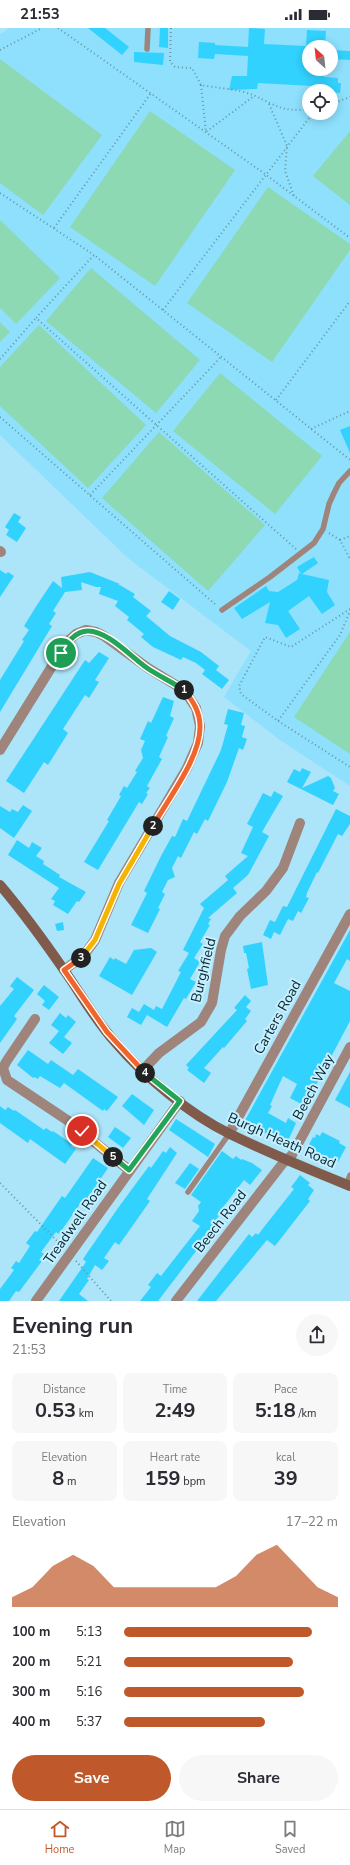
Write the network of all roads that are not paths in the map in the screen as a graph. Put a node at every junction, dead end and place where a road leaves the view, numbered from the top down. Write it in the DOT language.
graph roads {
  1 [pos="148,28"];
  2 [pos="147,49"];
  3 [pos="350,471"];
  4 [pos="222,610"];
  5 [pos="0,750"];
  6 [pos="300,823"];
  7 [pos="0,885"];
  8 [pos="350,914"];
  9 [pos="64,970"];
  10 [pos="35,1019"];
  11 [pos="350,1047"];
  12 [pos="142,1071"];
  13 [pos="2,1075"];
  14 [pos="180,1101"];
  15 [pos="229,1134"];
  16 [pos="287,1159"];
  17 [pos="129,1170"];
  18 [pos="349,1182"];
  19 [pos="188,1192"];
  20 [pos="36,1301"];
  21 [pos="176,1301"];
  1 -- 2 [label="lane"];
  3 -- 4 [label="lane"];
  5 -- 9 [label="street"];
  6 -- 12 [label="street, Burghfield"];
  7 -- 9 [label="main road, Burgh Heath Road"];
  8 -- 15 [label="street, Carters Road"];
  9 -- 12 [label="main road, Burgh Heath Road"];
  10 -- 13 [label="street"];
  11 -- 16 [label="street, Beech Way"];
  12 -- 14 [label="main road, Burgh Heath Road"];
  13 -- 17 [label="street"];
  14 -- 15 [label="main road, Burgh Heath Road"];
  14 -- 17 [label="street, Treadwell Road"];
  15 -- 16 [label="main road, Burgh Heath Road"];
  15 -- 19 [label="lane"];
  16 -- 18 [label="main road, Burgh Heath Road"];
  16 -- 21 [label="street, Beech Road"];
  17 -- 20 [label="street, Treadwell Road"];
}
